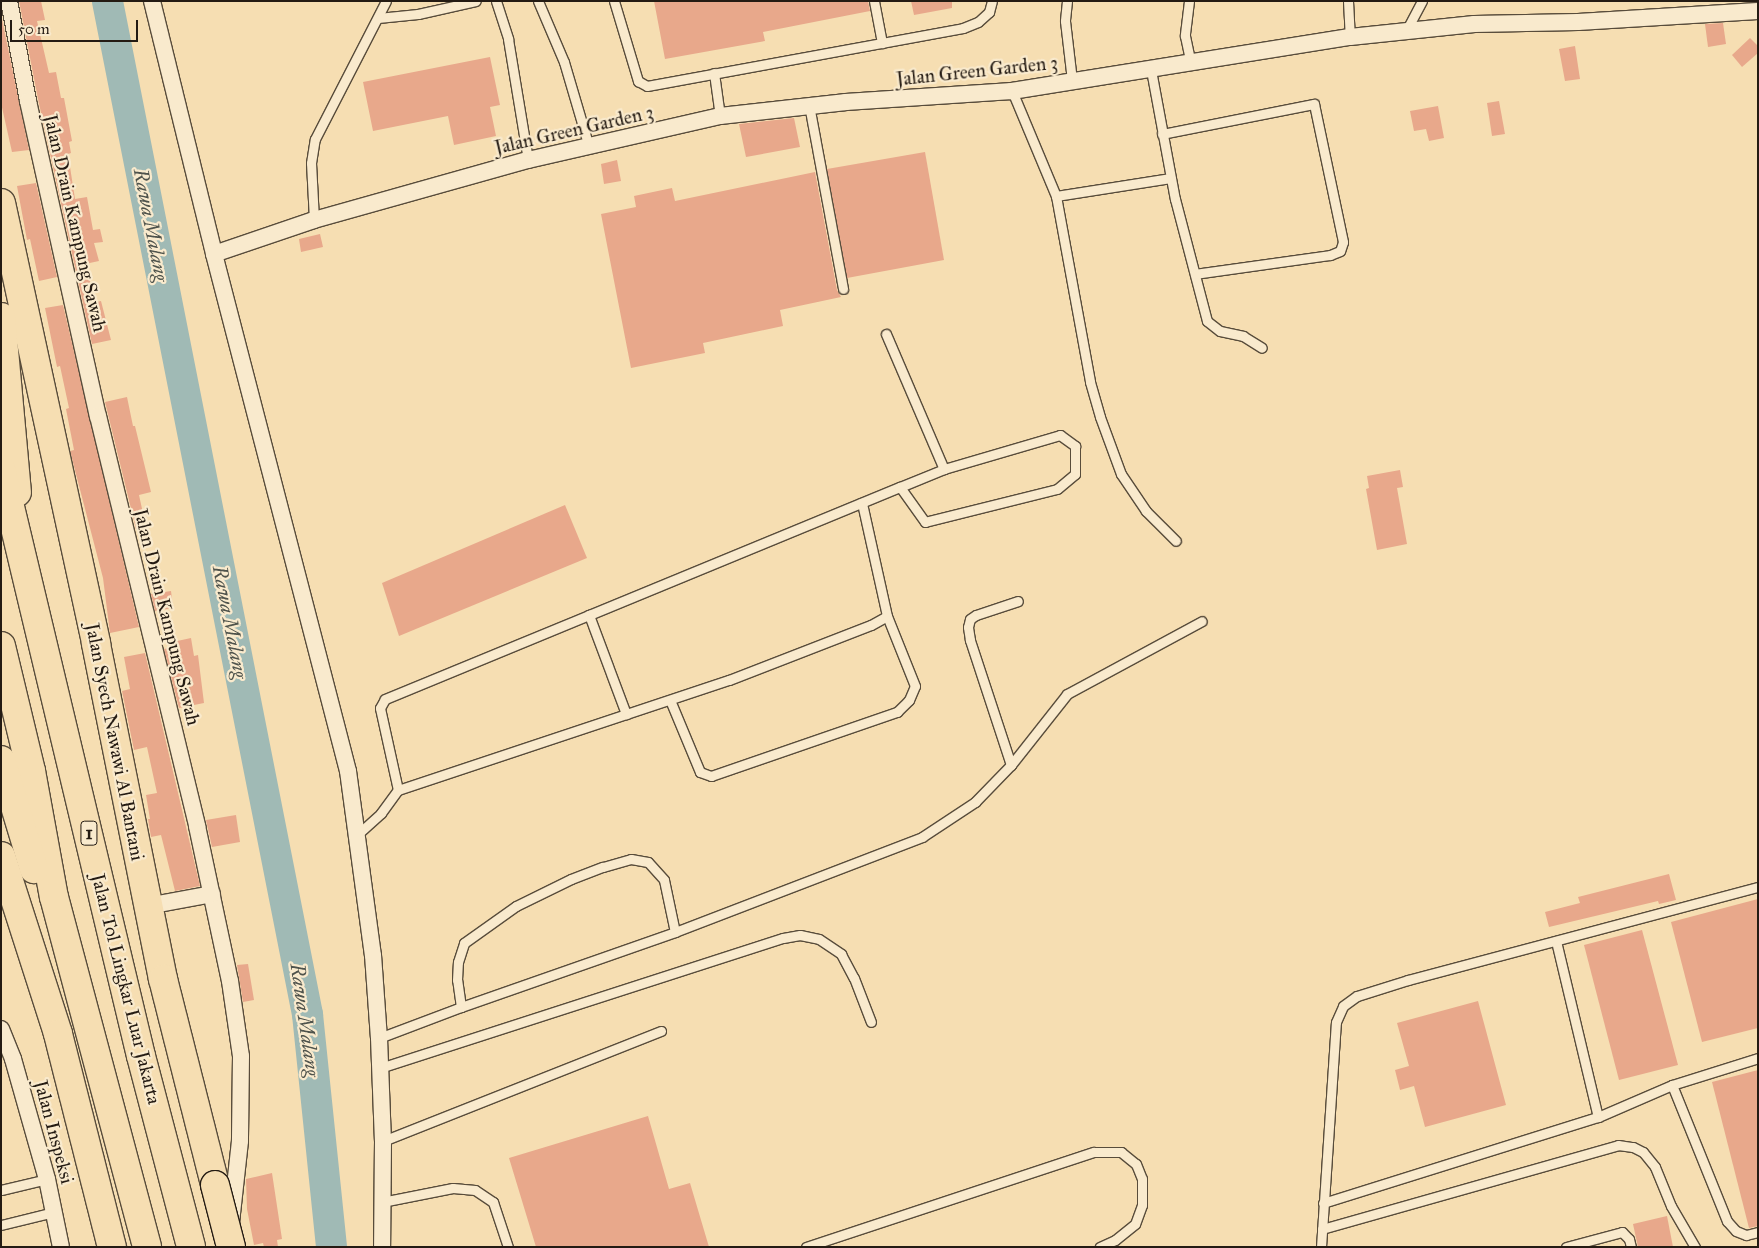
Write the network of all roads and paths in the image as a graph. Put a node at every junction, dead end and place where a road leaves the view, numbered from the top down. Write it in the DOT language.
graph roads {
  1 [pos="9,1"];
  2 [pos="152,1"];
  3 [pos="386,1"];
  4 [pos="476,1"];
  5 [pos="496,1"];
  6 [pos="538,1"];
  7 [pos="614,1"];
  8 [pos="874,1"];
  9 [pos="992,1"];
  10 [pos="1067,1"];
  11 [pos="1189,1"];
  12 [pos="1348,1"];
  13 [pos="1422,1"];
  14 [pos="1758,11"];
  15 [pos="378,18"];
  16 [pos="1406,31"];
  17 [pos="1350,37"];
  18 [pos="882,43"];
  19 [pos="1191,64"];
  20 [pos="1151,70"];
  21 [pos="714,73"];
  22 [pos="1072,81"];
  23 [pos="1012,91"];
  24 [pos="809,105"];
  25 [pos="720,116"];
  26 [pos="1162,134"];
  27 [pos="589,147"];
  28 [pos="528,160"];
  29 [pos="1171,178"];
  30 [pos="1056,196"];
  31 [pos="1,203"];
  32 [pos="314,220"];
  33 [pos="214,254"];
  34 [pos="1195,274"];
  35 [pos="843,289"];
  36 [pos="1,317"];
  37 [pos="886,334"];
  38 [pos="1262,348"];
  39 [pos="1,468"];
  40 [pos="944,469"];
  41 [pos="900,487"];
  42 [pos="862,503"];
  43 [pos="1176,541"];
  44 [pos="23,553"];
  45 [pos="1018,601"];
  46 [pos="589,615"];
  47 [pos="887,616"];
  48 [pos="1202,622"];
  49 [pos="1,646"];
  50 [pos="670,700"];
  51 [pos="626,714"];
  52 [pos="1,760"];
  53 [pos="1010,765"];
  54 [pos="398,790"];
  55 [pos="358,834"];
  56 [pos="1,856"];
  57 [pos="1758,887"];
  58 [pos="212,894"];
  59 [pos="54,897"];
  60 [pos="148,906"];
  61 [pos="675,932"];
  62 [pos="1556,941"];
  63 [pos="461,1007"];
  64 [pos="871,1022"];
  65 [pos="1,1029"];
  66 [pos="661,1031"];
  67 [pos="379,1038"];
  68 [pos="1758,1058"];
  69 [pos="380,1068"];
  70 [pos="1672,1085"];
  71 [pos="1598,1117"];
  72 [pos="382,1141"];
  73 [pos="47,1179"];
  74 [pos="1,1190"];
  75 [pos="382,1202"];
  76 [pos="1323,1203"];
  77 [pos="54,1212"];
  78 [pos="1,1225"];
  79 [pos="1322,1229"];
  80 [pos="1758,1232"];
  81 [pos="61,1247"];
  82 [pos="112,1247"];
  83 [pos="147,1247"];
  84 [pos="191,1247"];
  85 [pos="230,1247"];
  86 [pos="382,1247"];
  87 [pos="508,1247"];
  88 [pos="806,1247"];
  89 [pos="1100,1247"];
  90 [pos="1320,1247"];
  91 [pos="1566,1247"];
  92 [pos="1631,1247"];
  93 [pos="1695,1247"];
  1 -- 58 [label="street, Jalan Drain Kampung Sawah"];
  2 -- 33 [label="street"];
  3 -- 15 [label="lane"];
  4 -- 15 [label="lane"];
  5 -- 28 [label="lane"];
  6 -- 27 [label="lane"];
  7 -- 21 [label="lane"];
  8 -- 18 [label="lane"];
  9 -- 18 [label="lane"];
  10 -- 22 [label="lane"];
  11 -- 19 [label="lane"];
  12 -- 17 [label="lane"];
  13 -- 16 [label="lane"];
  14 -- 16 [label="street, Jalan Green Garden 3"];
  15 -- 32 [label="lane"];
  16 -- 17 [label="street, Jalan Green Garden 3"];
  17 -- 19 [label="street, Jalan Green Garden 3"];
  18 -- 21 [label="lane"];
  19 -- 20 [label="street, Jalan Green Garden 3"];
  20 -- 22 [label="street, Jalan Green Garden 3"];
  20 -- 26 [label="lane"];
  21 -- 25 [label="lane"];
  22 -- 23 [label="street, Jalan Green Garden 3"];
  23 -- 24 [label="street, Jalan Green Garden 3"];
  23 -- 30 [label="lane"];
  24 -- 25 [label="street, Jalan Green Garden 3"];
  24 -- 35 [label="lane"];
  25 -- 27 [label="street, Jalan Green Garden 3"];
  26 -- 29 [label="lane"];
  26 -- 34 [label="lane"];
  27 -- 28 [label="street, Jalan Green Garden 3"];
  28 -- 32 [label="street, Jalan Green Garden 3"];
  29 -- 30 [label="lane"];
  29 -- 34 [label="lane"];
  30 -- 43 [label="lane"];
  31 -- 60 [label="highway, Jalan Syech Nawawi Al Bantani"];
  32 -- 33 [label="street, Jalan Green Garden 3"];
  33 -- 55 [label="street"];
  34 -- 38 [label="lane"];
  36 -- 44 [label="highway"];
  37 -- 40 [label="lane"];
  39 -- 44 [label="highway, Jalan Tol Lingkar Luar Jakarta / 1"];
  40 -- 41 [label="lane"];
  40 -- 41 [label="lane"];
  41 -- 42 [label="lane"];
  42 -- 46 [label="lane"];
  42 -- 47 [label="lane"];
  44 -- 84 [label="highway, Jalan Tol Lingkar Luar Jakarta / 1"];
  45 -- 53 [label="lane"];
  46 -- 51 [label="lane"];
  46 -- 54 [label="lane"];
  47 -- 50 [label="lane"];
  47 -- 50 [label="lane"];
  48 -- 53 [label="lane"];
  49 -- 59 [label="highway"];
  50 -- 51 [label="lane"];
  51 -- 54 [label="lane"];
  52 -- 59 [label="highway"];
  53 -- 61 [label="lane"];
  54 -- 55 [label="lane"];
  55 -- 67 [label="street"];
  56 -- 82 [label="highway"];
  57 -- 62 [label="lane"];
  58 -- 60 [label="street"];
  58 -- 85 [label="street, Jalan Drain Kampung Sawah"];
  59 -- 83 [label="highway"];
  60 -- 85 [label="highway, Jalan Syech Nawawi Al Bantani, bridge"];
  61 -- 63 [label="lane"];
  61 -- 63 [label="lane"];
  62 -- 71 [label="lane"];
  62 -- 76 [label="lane"];
  63 -- 67 [label="lane"];
  64 -- 69 [label="lane"];
  65 -- 73 [label="street, Jalan Inspeksi"];
  66 -- 72 [label="lane"];
  67 -- 69 [label="street"];
  68 -- 70 [label="lane"];
  69 -- 72 [label="street"];
  70 -- 71 [label="lane"];
  70 -- 80 [label="lane"];
  71 -- 76 [label="lane"];
  72 -- 75 [label="street"];
  73 -- 74 [label="lane"];
  73 -- 77 [label="street, Jalan Inspeksi"];
  75 -- 86 [label="street"];
  75 -- 87 [label="lane"];
  76 -- 79 [label="lane"];
  77 -- 78 [label="lane"];
  77 -- 81 [label="street, Jalan Inspeksi"];
  79 -- 90 [label="lane"];
  79 -- 93 [label="lane"];
  88 -- 89 [label="lane"];
  91 -- 92 [label="lane"];
}
